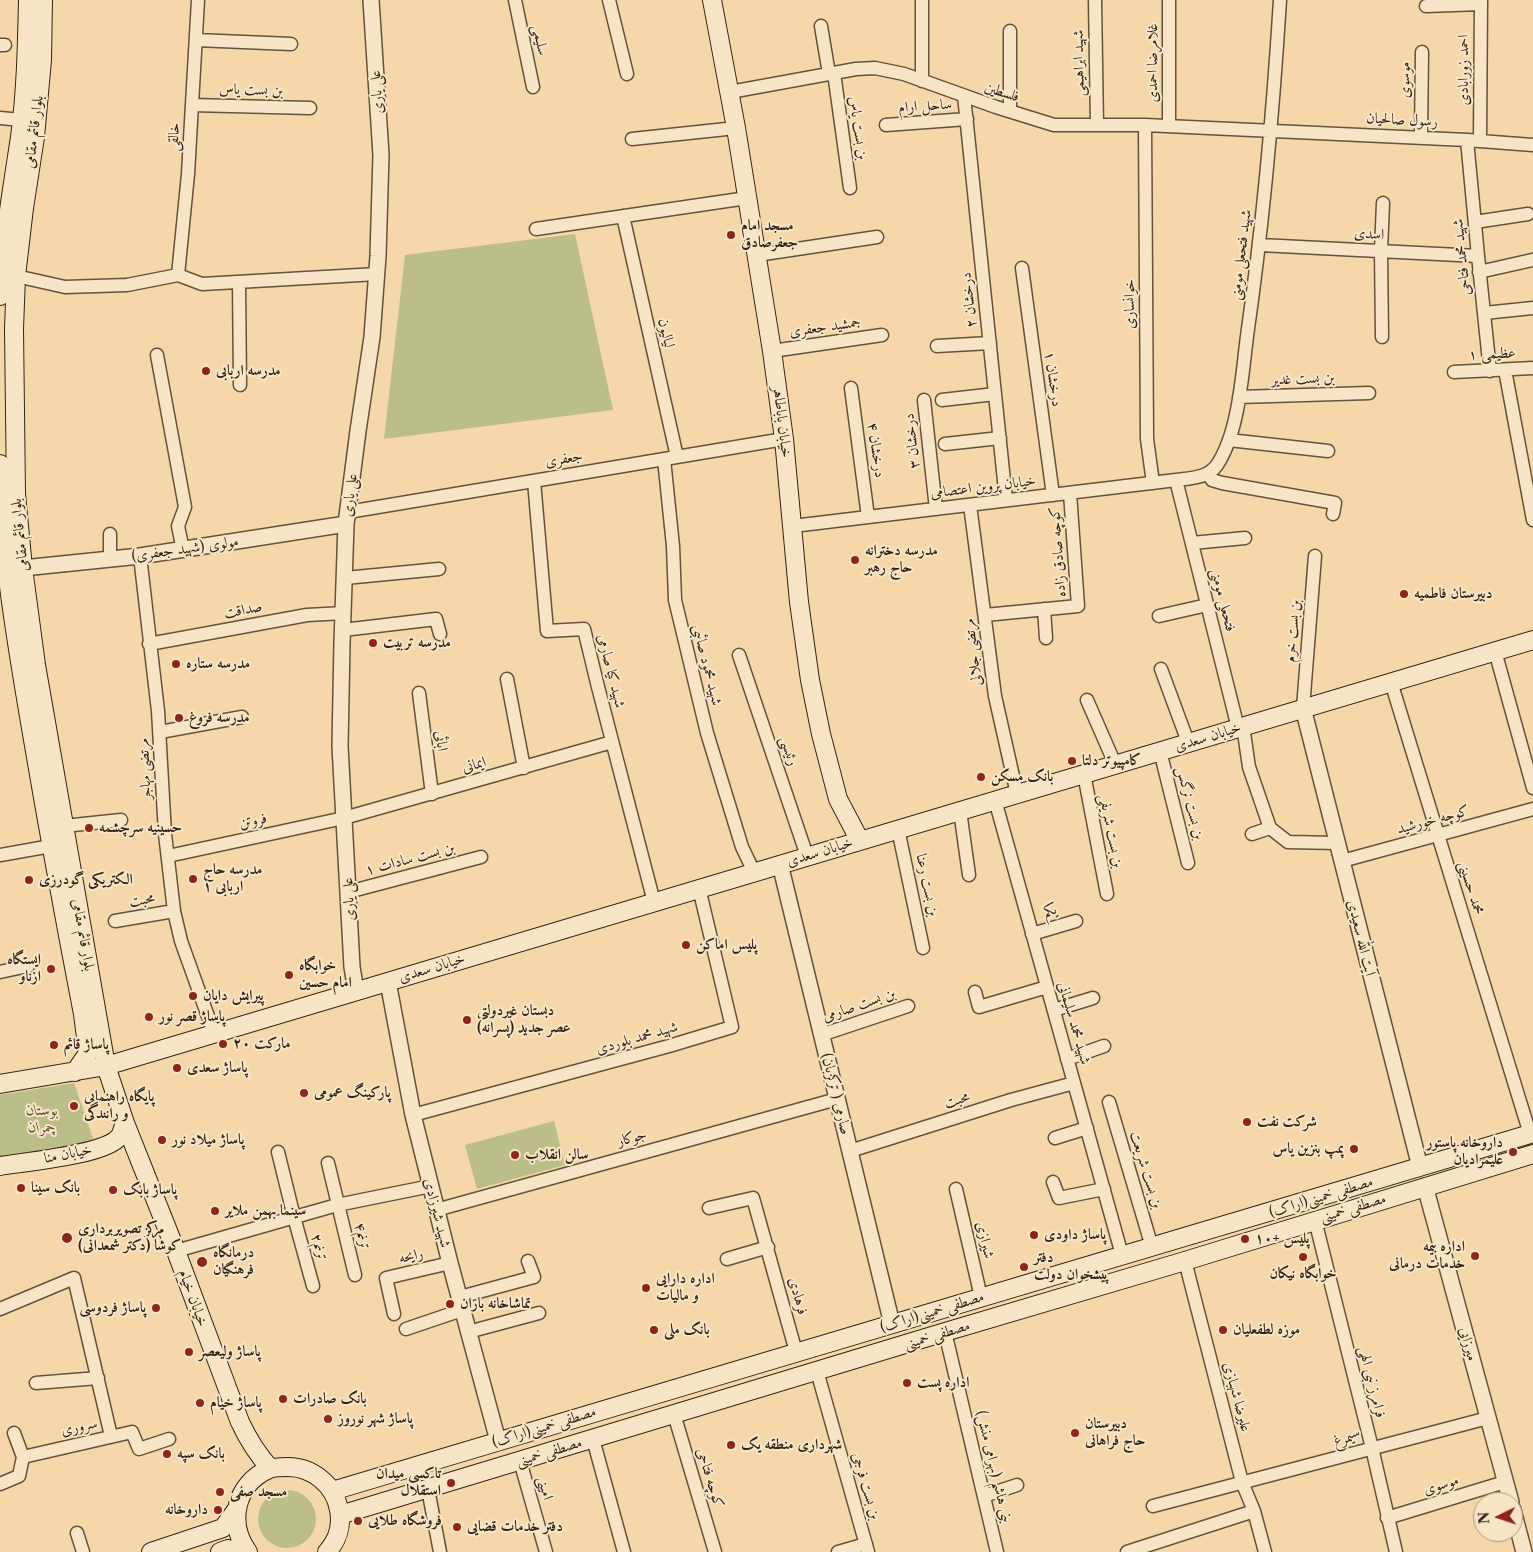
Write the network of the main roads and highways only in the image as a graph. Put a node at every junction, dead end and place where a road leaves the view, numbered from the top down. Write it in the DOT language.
graph roads {
  1 [pos="28,0"];
  2 [pos="44,0"];
  3 [pos="712,0"];
  4 [pos="17,206"];
  5 [pos="3,231"];
  6 [pos="4,284"];
  7 [pos="0,464"];
  8 [pos="10,566"];
  9 [pos="1533,640"];
  10 [pos="32,692"];
  11 [pos="860,841"];
  12 [pos="134,1057"];
  13 [pos="106,1066"];
  14 [pos="74,1072"];
  15 [pos="0,1084"];
  16 [pos="118,1104"];
  17 [pos="125,1123"];
  18 [pos="1531,1134"];
  19 [pos="1533,1154"];
  20 [pos="0,1166"];
  21 [pos="270,1468"];
  22 [pos="332,1491"];
  23 [pos="237,1509"];
  24 [pos="340,1515"];
  25 [pos="151,1552"];
  26 [pos="220,1552"];
  27 [pos="240,1552"];
  28 [pos="248,1552"];
  29 [pos="328,1552"];
  1 -- 4 [label="main road, بلوار قائم مقامی"];
  2 -- 4 [label="main road, بلوار قائم مقامی"];
  3 -- 11 [label="main road, خیابان باباطاهر"];
  4 -- 5 [label="main road, بلوار قائم مقامی"];
  4 -- 6 [label="main road, بلوار قائم مقامی"];
  5 -- 6 [label="main road, بلوار قائم مقامی"];
  6 -- 8 [label="main road, بلوار قائم مقامی"];
  7 -- 8 [label="main road, بلوار قائم مقامی"];
  8 -- 10 [label="main road, بلوار قائم مقامی"];
  9 -- 11 [label="main road, خیابان سعدی"];
  10 -- 13 [label="main road, بلوار قائم مقامی"];
  10 -- 14 [label="main road, بلوار قائم مقامی"];
  11 -- 12 [label="main road, خیابان سعدی"];
  12 -- 13 [label="main road, خیابان سعدی"];
  12 -- 16 [label="main road"];
  13 -- 14 [label="main road, خیابان سعدی"];
  13 -- 16 [label="main road, خیابان خیام"];
  14 -- 15 [label="main road, خیابان سعدی"];
  16 -- 17 [label="main road, خیابان خیام"];
  17 -- 20 [label="main road, خیابان منا"];
  17 -- 21 [label="main road, خیابان خیام"];
  18 -- 22 [label="main road, مصطفی خمینی(اراک)"];
  19 -- 24 [label="main road, مصطفی خمینی"];
  21 -- 22 [label="main road"];
  21 -- 23 [label="main road"];
  22 -- 24 [label="main road"];
  23 -- 25 [label="main road"];
  23 -- 28 [label="main road"];
  24 -- 29 [label="main road"];
  26 -- 27 [label="main road"];
}
